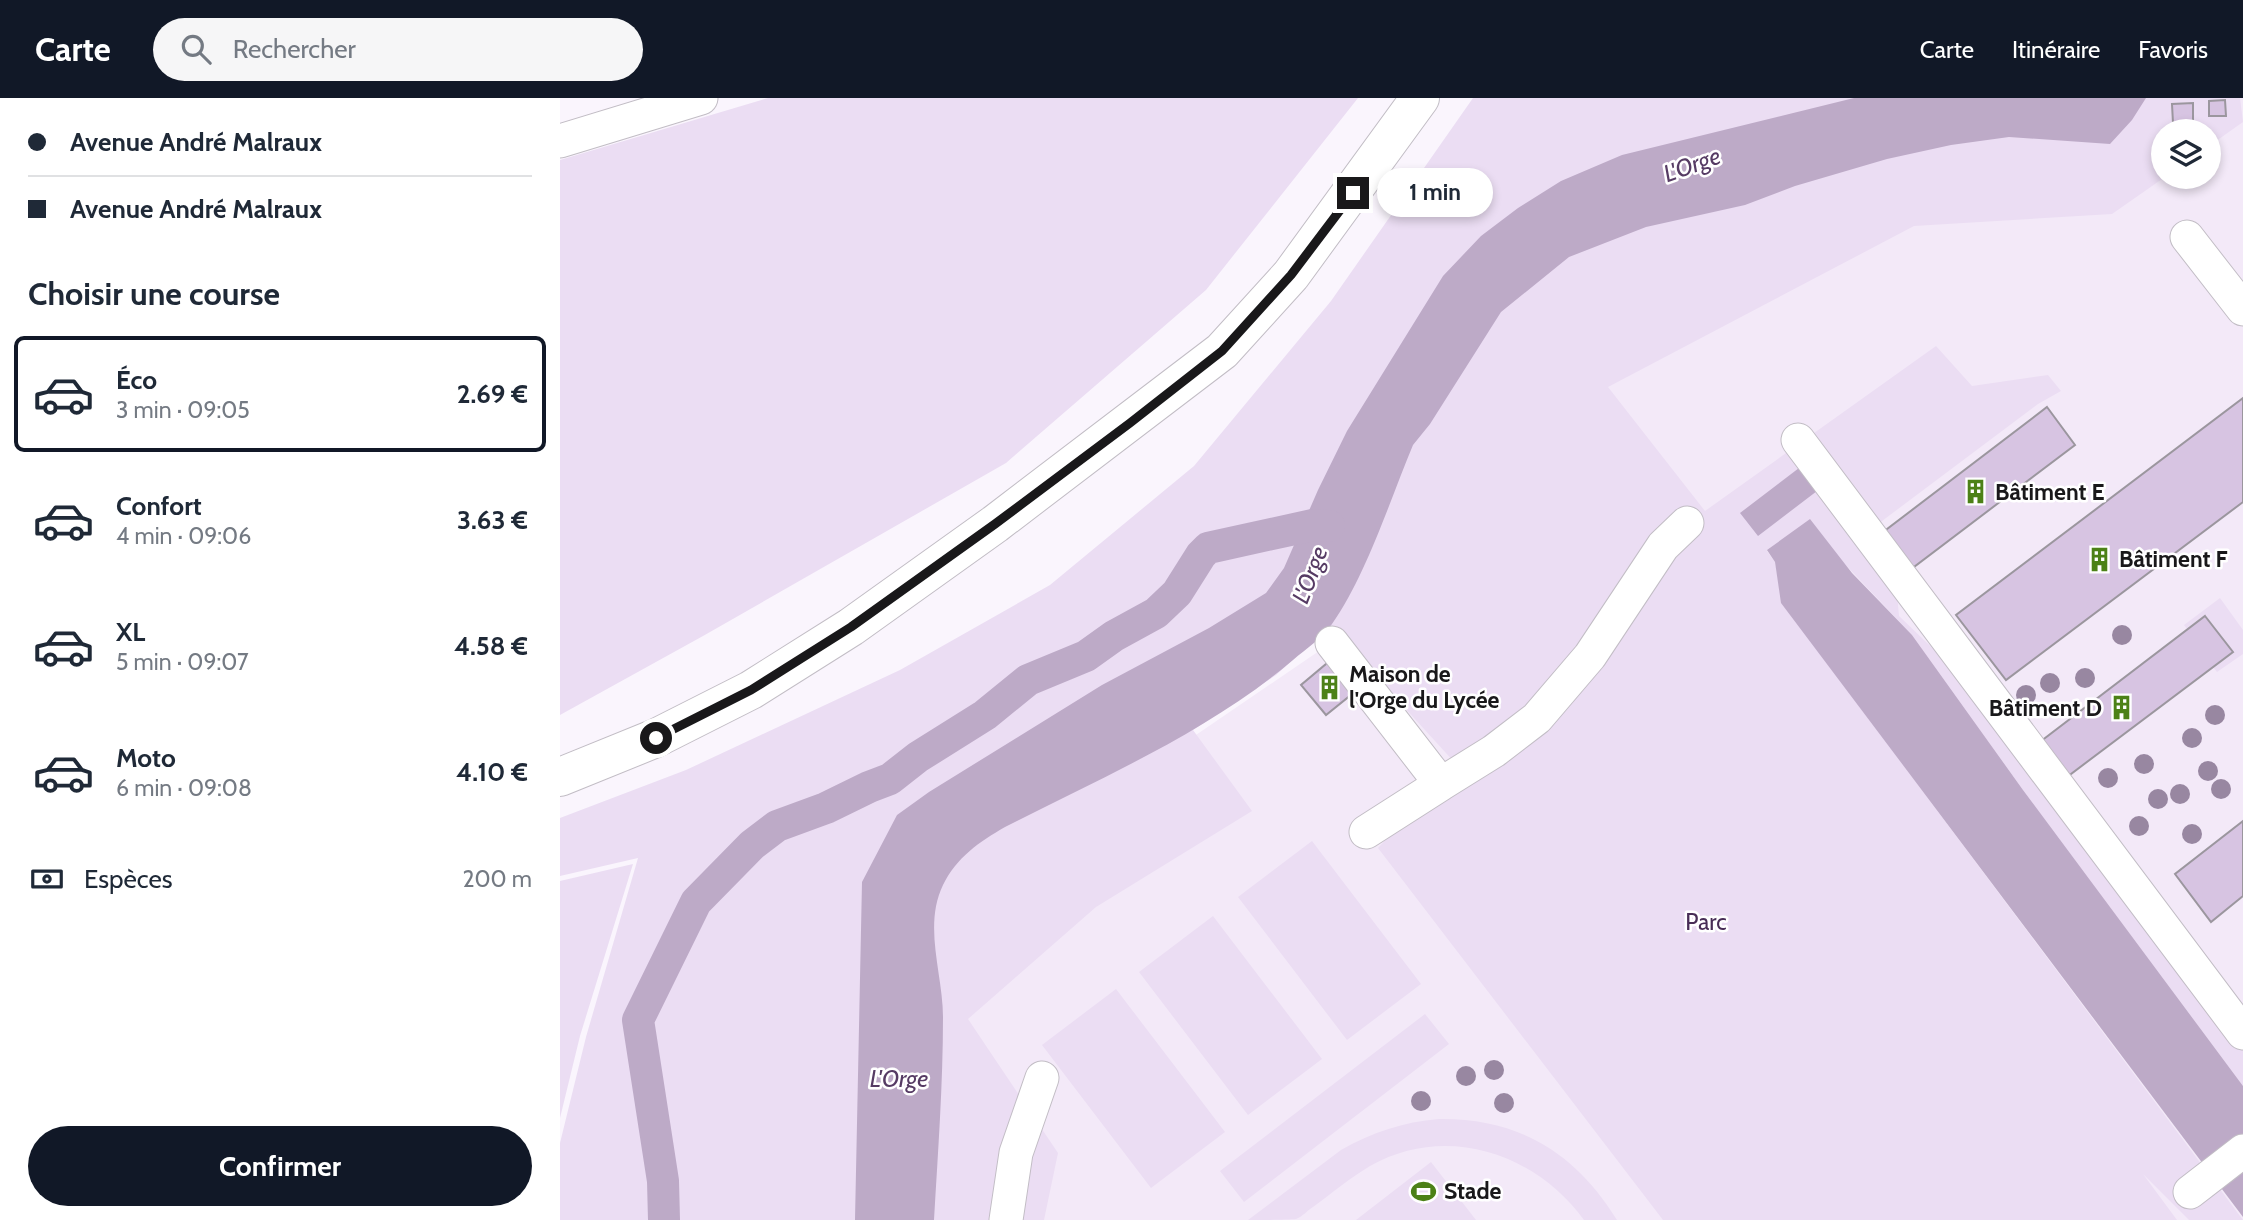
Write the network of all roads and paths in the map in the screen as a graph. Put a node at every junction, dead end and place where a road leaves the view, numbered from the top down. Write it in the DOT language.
graph roads {
  1 [pos="701,98"];
  2 [pos="1420,98"];
  3 [pos="560,141"];
  4 [pos="2187,237"];
  5 [pos="2243,309"];
  6 [pos="1798,439"];
  7 [pos="1687,523"];
  8 [pos="1332,643"];
  9 [pos="560,777"];
  10 [pos="1441,784"];
  11 [pos="1366,832"];
  12 [pos="2243,1033"];
  13 [pos="1042,1078"];
  14 [pos="2243,1151"];
  15 [pos="2200,1183"];
  16 [pos="1006,1220"];
  1 -- 3 [label="street"];
  2 -- 9 [label="main road"];
  4 -- 5 [label="street"];
  6 -- 12 [label="street"];
  7 -- 10 [label="street"];
  8 -- 10 [label="street"];
  10 -- 11 [label="street"];
  13 -- 16 [label="street"];
  14 -- 15 [label="street"];
}
